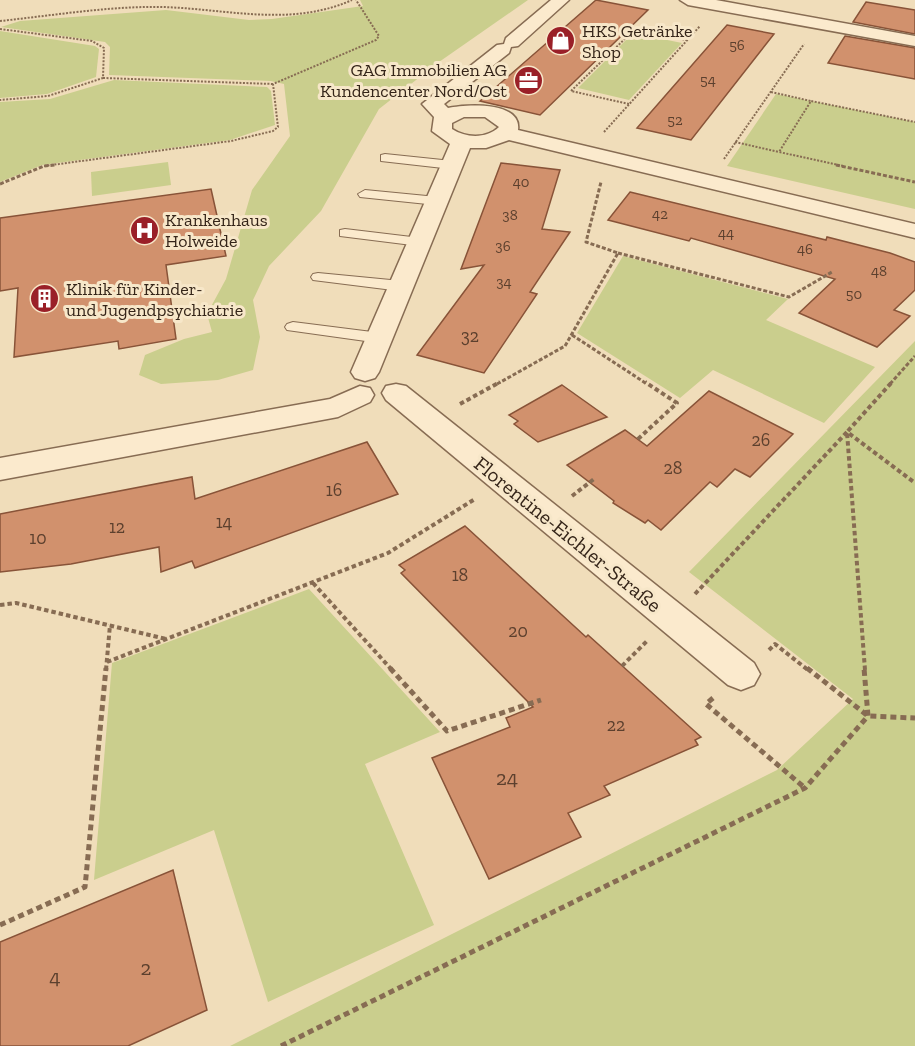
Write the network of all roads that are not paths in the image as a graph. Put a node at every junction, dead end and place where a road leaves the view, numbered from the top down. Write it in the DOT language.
graph roads {
  1 [pos="561,0"];
  2 [pos="688,0"];
  3 [pos="915,41"];
  4 [pos="446,117"];
  5 [pos="506,133"];
  6 [pos="462,141"];
  7 [pos="385,158"];
  8 [pos="452,165"];
  9 [pos="365,194"];
  10 [pos="437,201"];
  11 [pos="915,231"];
  12 [pos="345,234"];
  13 [pos="420,242"];
  14 [pos="318,277"];
  15 [pos="402,286"];
  16 [pos="293,327"];
  17 [pos="380,338"];
  18 [pos="363,384"];
  19 [pos="0,469"];
  20 [pos="741,674"];
  1 -- 4 [label="street"];
  2 -- 3 [label="street"];
  4 -- 5 [label="street"];
  4 -- 6 [label="street"];
  5 -- 6 [label="street"];
  5 -- 11 [label="street"];
  6 -- 8 [label="street"];
  7 -- 8 [label="lane"];
  8 -- 10 [label="street"];
  9 -- 10 [label="lane"];
  10 -- 13 [label="street"];
  12 -- 13 [label="lane"];
  13 -- 15 [label="street"];
  14 -- 15 [label="lane"];
  15 -- 17 [label="street"];
  16 -- 17 [label="lane"];
  17 -- 18 [label="street"];
  18 -- 19 [label="street, Florentine-Eichler-Straße"];
  18 -- 20 [label="street, Florentine-Eichler-Straße"];
}
